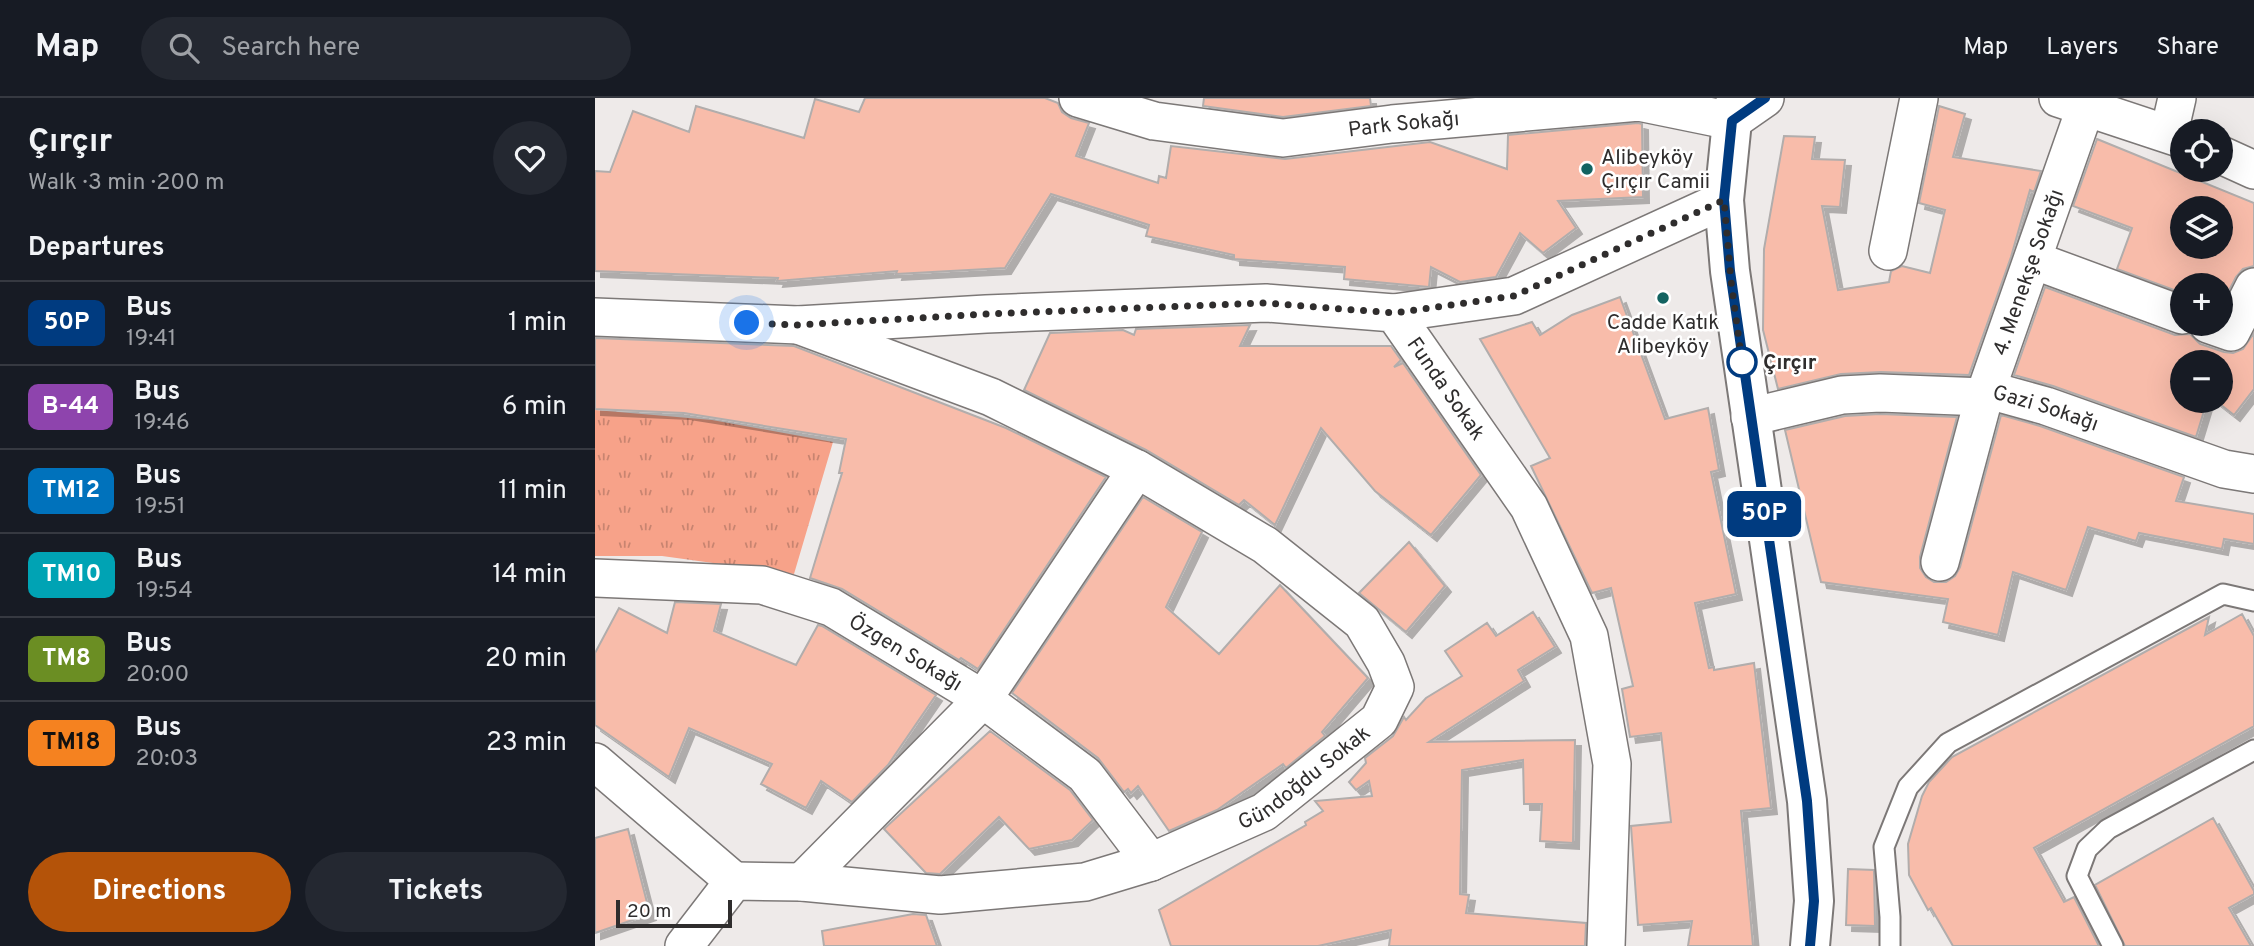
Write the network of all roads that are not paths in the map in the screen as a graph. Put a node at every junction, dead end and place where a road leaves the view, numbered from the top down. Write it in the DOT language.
graph roads {
  1 [pos="1079,98"];
  2 [pos="1765,98"];
  3 [pos="1919,98"];
  4 [pos="2177,98"];
  5 [pos="2072,102"];
  6 [pos="1467,108"];
  7 [pos="1734,109"];
  8 [pos="1391,111"];
  9 [pos="2176,119"];
  10 [pos="2170,134"];
  11 [pos="2233,160"];
  12 [pos="2254,170"];
  13 [pos="1724,200"];
  14 [pos="1888,251"];
  15 [pos="2033,260"];
  16 [pos="2254,287"];
  17 [pos="2170,310"];
  18 [pos="1394,313"];
  19 [pos="595,317"];
  20 [pos="798,325"];
  21 [pos="2233,328"];
  22 [pos="1984,397"];
  23 [pos="1750,417"];
  24 [pos="1137,469"];
  25 [pos="2254,474"];
  26 [pos="1940,562"];
  27 [pos="595,578"];
  28 [pos="2254,601"];
  29 [pos="982,699"];
  30 [pos="2254,750"];
  31 [pos="597,766"];
  32 [pos="1151,862"];
  33 [pos="734,881"];
  34 [pos="801,882"];
  35 [pos="684,946"];
  36 [pos="1606,946"];
  37 [pos="1810,946"];
  38 [pos="1889,946"];
  39 [pos="2113,946"];
  1 -- 8 [label="street, Park Sokağı"];
  2 -- 7 [label="street"];
  3 -- 14 [label="street"];
  4 -- 9 [label="street"];
  5 -- 10 [label="street"];
  5 -- 15 [label="street, 4. Menekşe Sokağı"];
  6 -- 7 [label="street, Park Sokağı"];
  6 -- 8 [label="street, Park Sokağı"];
  7 -- 13 [label="main road"];
  11 -- 12 [label="street"];
  13 -- 18 [label="street"];
  13 -- 23 [label="main road"];
  15 -- 17 [label="street"];
  15 -- 22 [label="street, 4. Menekşe Sokağı"];
  16 -- 21 [label="street"];
  18 -- 20 [label="street"];
  18 -- 36 [label="street, Funda Sokak"];
  19 -- 20 [label="street"];
  20 -- 24 [label="street, Gündoğdu Sokak"];
  22 -- 23 [label="street, Gazi Sokağı"];
  22 -- 25 [label="street, Gazi Sokağı"];
  22 -- 26 [label="street, 4. Menekşe Sokağı"];
  23 -- 37 [label="main road"];
  24 -- 29 [label="street"];
  24 -- 32 [label="street, Gündoğdu Sokak"];
  27 -- 29 [label="street, Özgen Sokağı"];
  28 -- 38 [label="lane"];
  29 -- 32 [label="street, Özgen Sokağı"];
  29 -- 34 [label="street"];
  30 -- 39 [label="lane"];
  31 -- 33 [label="street"];
  32 -- 34 [label="street, Gündoğdu Sokak"];
  33 -- 34 [label="street, Gündoğdu Sokak"];
  33 -- 35 [label="street"];
}
